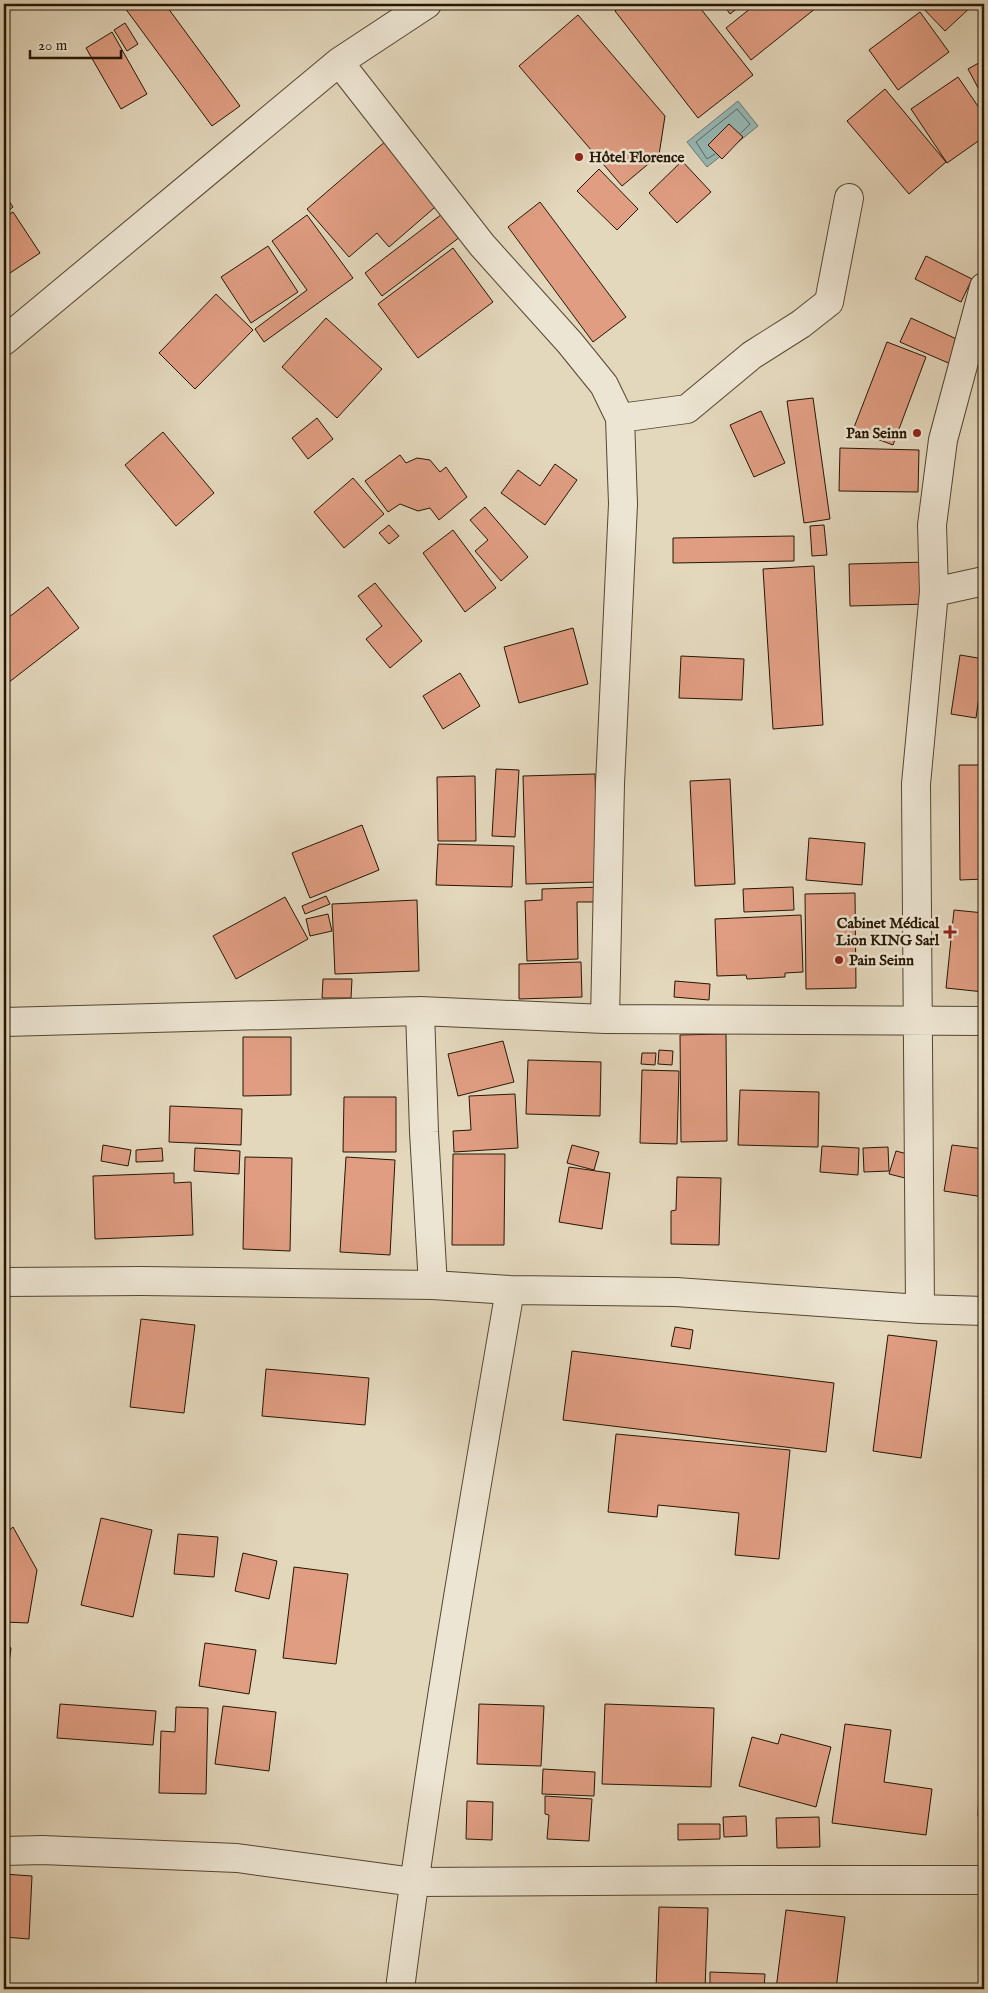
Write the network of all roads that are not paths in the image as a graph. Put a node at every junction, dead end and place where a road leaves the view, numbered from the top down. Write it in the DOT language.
graph roads {
  1 [pos="427,4"];
  2 [pos="339,62"];
  3 [pos="849,198"];
  4 [pos="984,287"];
  5 [pos="4,341"];
  6 [pos="620,418"];
  7 [pos="984,581"];
  8 [pos="934,592"];
  9 [pos="420,1011"];
  10 [pos="605,1019"];
  11 [pos="919,1021"];
  12 [pos="984,1021"];
  13 [pos="4,1022"];
  14 [pos="4,1282"];
  15 [pos="433,1285"];
  16 [pos="510,1290"];
  17 [pos="920,1309"];
  18 [pos="984,1310"];
  19 [pos="4,1851"];
  20 [pos="984,1880"];
  21 [pos="414,1882"];
  22 [pos="400,1989"];
  1 -- 2 [label="street"];
  2 -- 5 [label="street"];
  2 -- 6 [label="street"];
  3 -- 6 [label="street"];
  4 -- 8 [label="street"];
  6 -- 10 [label="street"];
  7 -- 8 [label="street"];
  8 -- 11 [label="street"];
  9 -- 10 [label="street"];
  9 -- 13 [label="street"];
  9 -- 15 [label="street"];
  10 -- 11 [label="street"];
  11 -- 12 [label="street"];
  11 -- 17 [label="street"];
  14 -- 15 [label="street"];
  15 -- 16 [label="street"];
  16 -- 17 [label="street"];
  16 -- 21 [label="street"];
  17 -- 18 [label="street"];
  19 -- 21 [label="street"];
  20 -- 21 [label="street"];
  21 -- 22 [label="street"];
}
